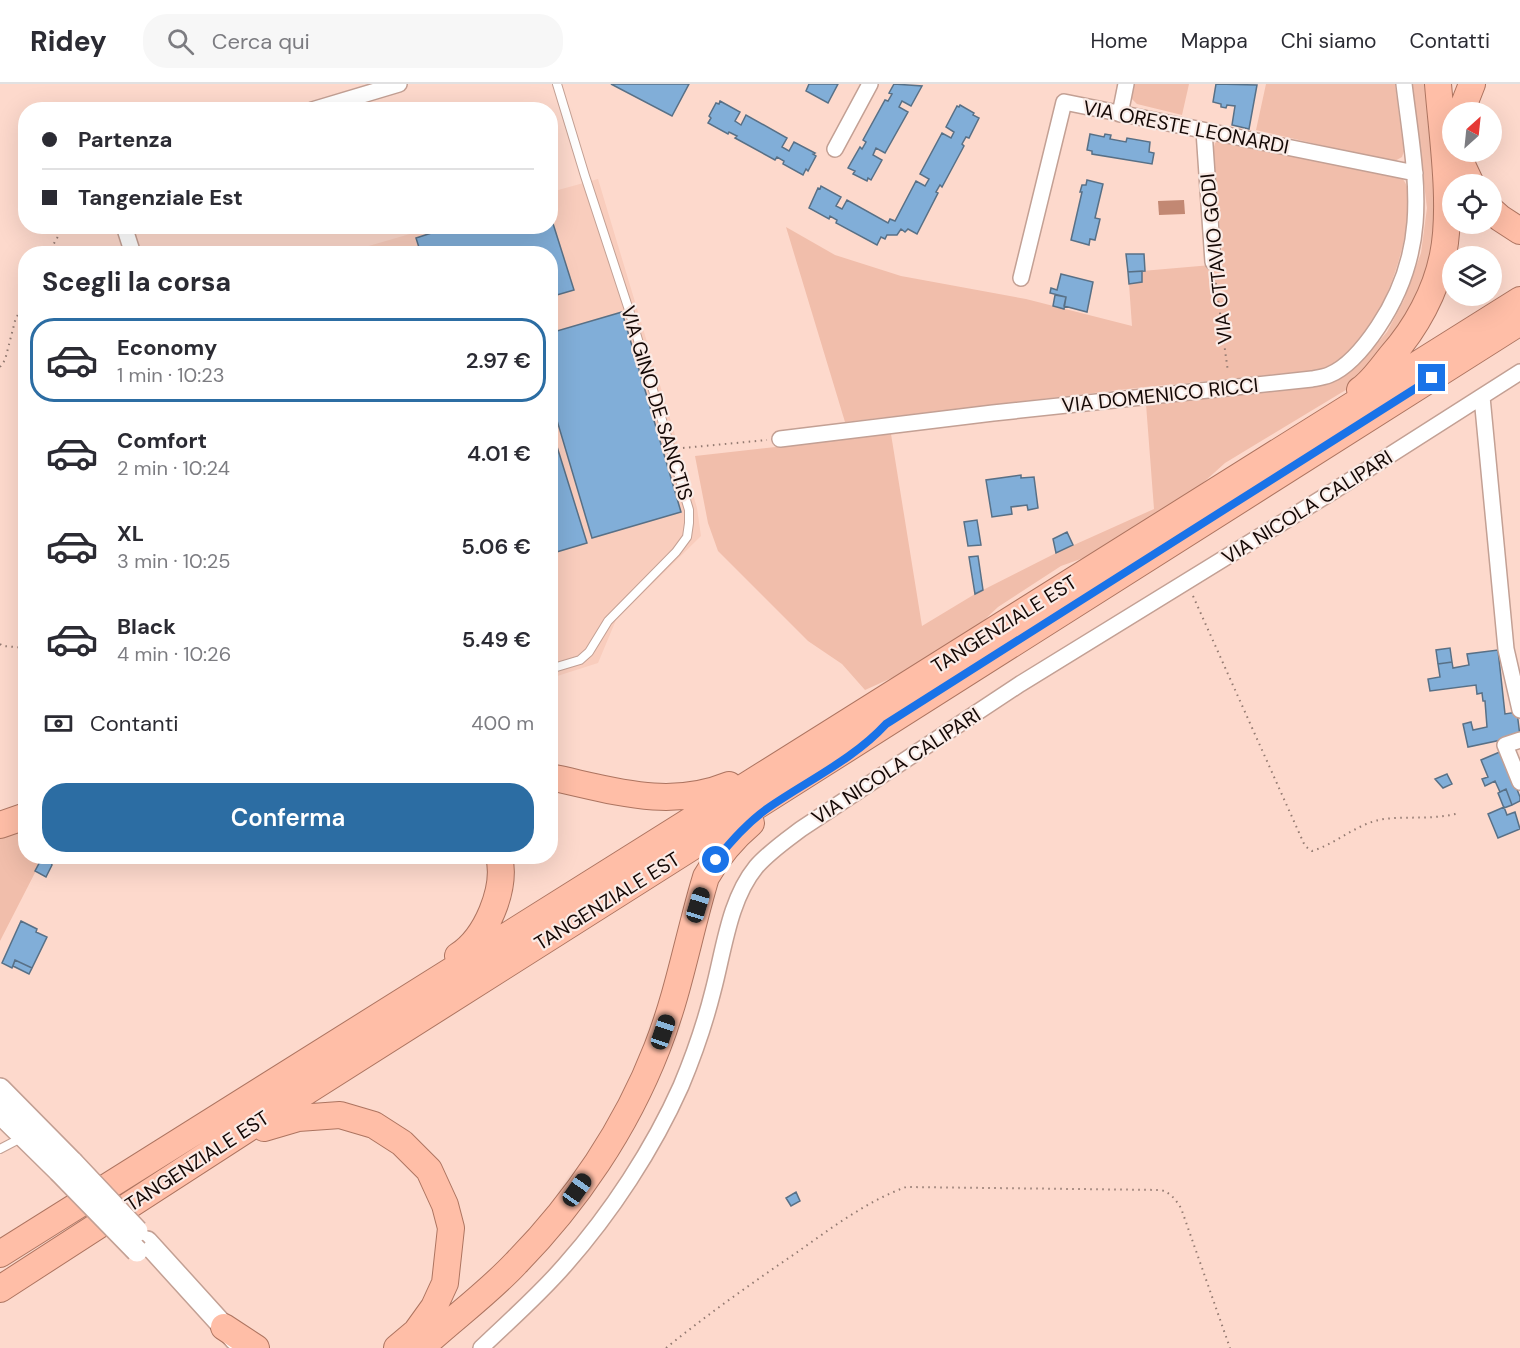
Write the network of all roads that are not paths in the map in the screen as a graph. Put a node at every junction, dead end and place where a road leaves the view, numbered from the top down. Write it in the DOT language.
graph roads {
  1 [pos="399,84"];
  2 [pos="557,84"];
  3 [pos="870,84"];
  4 [pos="1126,84"];
  5 [pos="1404,84"];
  6 [pos="1438,84"];
  7 [pos="1472,84"];
  8 [pos="339,102"];
  9 [pos="1465,102"];
  10 [pos="1120,114"];
  11 [pos="1204,131"];
  12 [pos="835,149"];
  13 [pos="1415,173"];
  14 [pos="1502,219"];
  15 [pos="1520,231"];
  16 [pos="1213,262"];
  17 [pos="1021,278"];
  18 [pos="1520,300"];
  19 [pos="1520,322"];
  20 [pos="1520,372"];
  21 [pos="1482,397"];
  22 [pos="780,439"];
  23 [pos="1239,477"];
  24 [pos="558,667"];
  25 [pos="1520,710"];
  26 [pos="877,717"];
  27 [pos="1520,740"];
  28 [pos="558,779"];
  29 [pos="1520,782"];
  30 [pos="18,804"];
  31 [pos="0,810"];
  32 [pos="18,819"];
  33 [pos="0,825"];
  34 [pos="500,864"];
  35 [pos="390,1008"];
  36 [pos="0,1089"];
  37 [pos="0,1113"];
  38 [pos="23,1137"];
  39 [pos="0,1149"];
  40 [pos="66,1166"];
  41 [pos="68,1245"];
  42 [pos="0,1254"];
  43 [pos="0,1289"];
  44 [pos="227,1338"];
  45 [pos="244,1348"];
  46 [pos="256,1348"];
  47 [pos="398,1348"];
  48 [pos="421,1348"];
  49 [pos="481,1348"];
  1 -- 8 [label="street"];
  2 -- 24 [label="lane, VIA GINO DE SANCTIS"];
  3 -- 12 [label="street"];
  4 -- 10 [label="street"];
  5 -- 13 [label="street, VIA DOMENICO RICCI"];
  6 -- 23 [label="highway"];
  7 -- 9 [label="highway"];
  10 -- 11 [label="street, VIA ORESTE LEONARDI"];
  10 -- 17 [label="street, VIA ORESTE LEONARDI"];
  11 -- 13 [label="street, VIA ORESTE LEONARDI"];
  11 -- 16 [label="street, VIA OTTAVIO GODI"];
  13 -- 22 [label="street, VIA DOMENICO RICCI"];
  14 -- 15 [label="highway"];
  18 -- 23 [label="highway, TANGENZIALE EST"];
  19 -- 26 [label="highway, TANGENZIALE EST"];
  20 -- 21 [label="street, VIA NICOLA CALIPARI"];
  21 -- 25 [label="street"];
  21 -- 49 [label="street, VIA NICOLA CALIPARI"];
  23 -- 26 [label="highway, TANGENZIALE EST"];
  26 -- 28 [label="highway"];
  26 -- 35 [label="highway, TANGENZIALE EST"];
  26 -- 41 [label="highway, TANGENZIALE EST"];
  26 -- 48 [label="highway"];
  27 -- 29 [label="street"];
  30 -- 31 [label="highway"];
  32 -- 33 [label="highway"];
  34 -- 35 [label="highway"];
  35 -- 42 [label="highway, TANGENZIALE EST"];
  36 -- 40 [label="main road"];
  37 -- 38 [label="main road"];
  38 -- 39 [label="lane"];
  38 -- 40 [label="main road"];
  40 -- 44 [label="main road, bridge"];
  41 -- 43 [label="highway, TANGENZIALE EST"];
  41 -- 47 [label="highway"];
  44 -- 45 [label="main road"];
  44 -- 46 [label="highway"];
}
